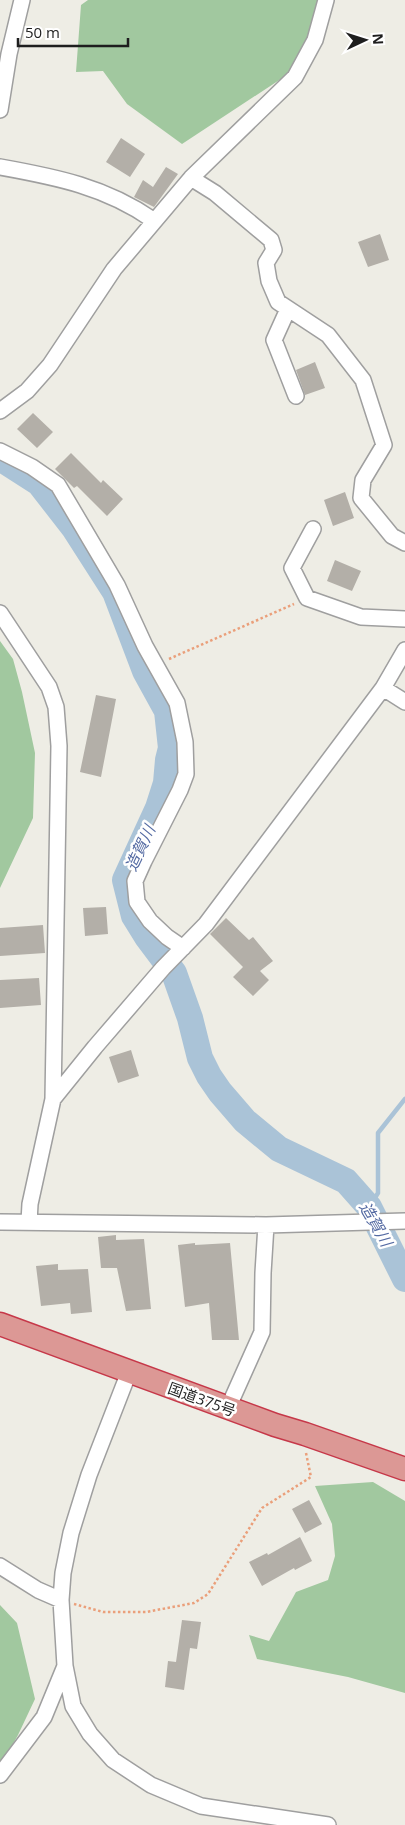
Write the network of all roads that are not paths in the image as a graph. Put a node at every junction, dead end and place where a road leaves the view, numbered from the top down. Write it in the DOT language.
graph roads {
  1 [pos="22,0"];
  2 [pos="326,0"];
  3 [pos="0,110"];
  4 [pos="0,167"];
  5 [pos="190,178"];
  6 [pos="153,220"];
  7 [pos="288,309"];
  8 [pos="296,396"];
  9 [pos="0,411"];
  10 [pos="0,451"];
  11 [pos="313,528"];
  12 [pos="405,543"];
  13 [pos="0,613"];
  14 [pos="405,619"];
  15 [pos="405,650"];
  16 [pos="384,688"];
  17 [pos="405,702"];
  18 [pos="179,953"];
  19 [pos="53,1099"];
  20 [pos="405,1221"];
  21 [pos="0,1222"];
  22 [pos="29,1222"];
  23 [pos="266,1225"];
  24 [pos="0,1324"];
  25 [pos="129,1372"];
  26 [pos="228,1408"];
  27 [pos="405,1469"];
  28 [pos="0,1566"];
  29 [pos="61,1600"];
  30 [pos="65,1666"];
  31 [pos="0,1775"];
  32 [pos="241,1819"];
  33 [pos="328,1825"];
  1 -- 3 [label="street"];
  2 -- 5 [label="street"];
  4 -- 6 [label="street"];
  5 -- 6 [label="street"];
  5 -- 7 [label="street"];
  6 -- 9 [label="street"];
  7 -- 8 [label="street"];
  7 -- 12 [label="street"];
  10 -- 18 [label="street"];
  11 -- 14 [label="street"];
  13 -- 19 [label="street"];
  15 -- 16 [label="street"];
  16 -- 17 [label="street"];
  16 -- 18 [label="street"];
  18 -- 19 [label="street"];
  19 -- 22 [label="street"];
  20 -- 23 [label="street"];
  21 -- 22 [label="street"];
  22 -- 23 [label="street"];
  23 -- 26 [label="street"];
  24 -- 25 [label="highway, 国道375号"];
  25 -- 26 [label="highway, 国道375号"];
  25 -- 29 [label="street"];
  26 -- 27 [label="highway, 国道375号"];
  28 -- 29 [label="street"];
  29 -- 30 [label="street"];
  30 -- 31 [label="street"];
  30 -- 32 [label="street"];
  32 -- 33 [label="street"];
}
